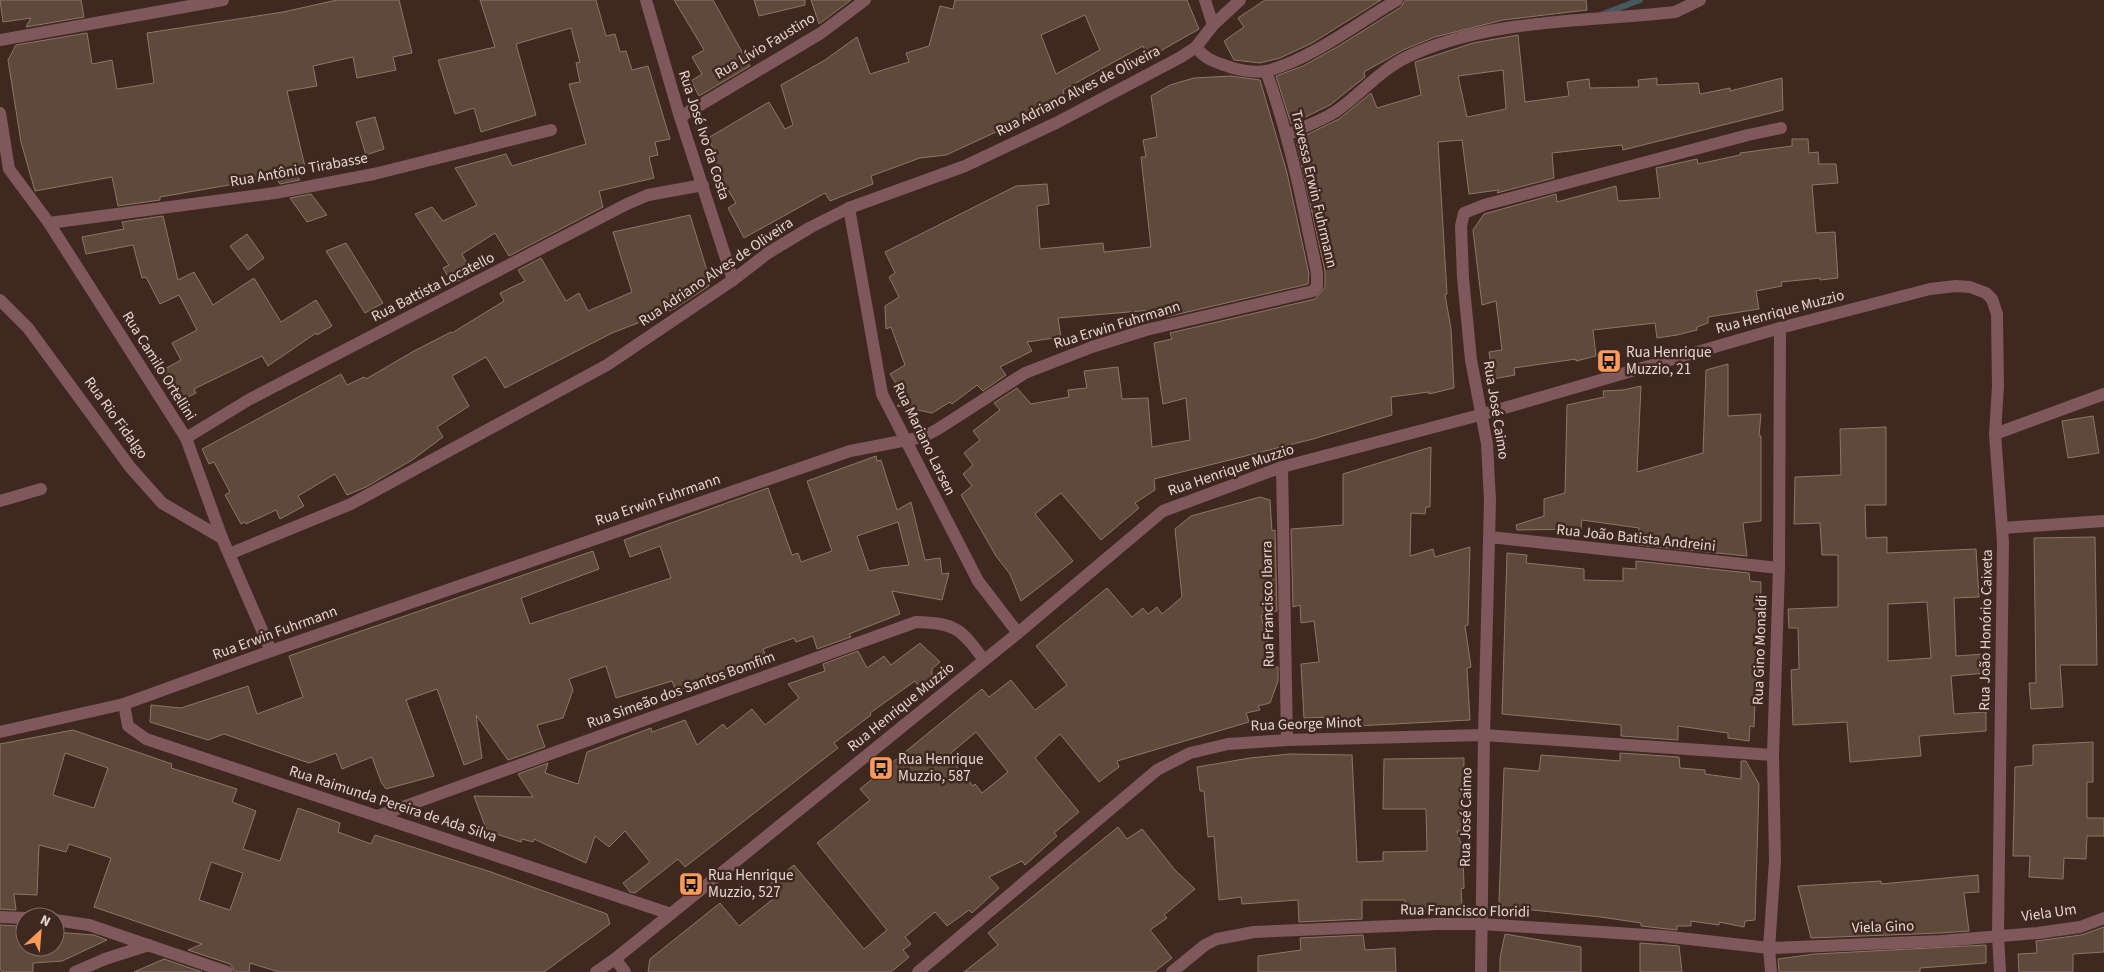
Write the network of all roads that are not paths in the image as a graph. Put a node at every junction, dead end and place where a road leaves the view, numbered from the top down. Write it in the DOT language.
graph roads {
  1 [pos="223,0"];
  2 [pos="646,0"];
  3 [pos="865,0"];
  4 [pos="1205,0"];
  5 [pos="1240,0"];
  6 [pos="1397,0"];
  7 [pos="1700,0"];
  8 [pos="1213,25"];
  9 [pos="0,40"];
  10 [pos="1196,48"];
  11 [pos="1266,71"];
  12 [pos="0,113"];
  13 [pos="680,117"];
  14 [pos="1781,128"];
  15 [pos="551,130"];
  16 [pos="1287,135"];
  17 [pos="702,185"];
  18 [pos="849,208"];
  19 [pos="49,223"];
  20 [pos="733,280"];
  21 [pos="1317,286"];
  22 [pos="1986,293"];
  23 [pos="0,300"];
  24 [pos="1780,328"];
  25 [pos="2104,394"];
  26 [pos="1480,415"];
  27 [pos="1995,434"];
  28 [pos="186,438"];
  29 [pos="906,439"];
  30 [pos="1282,467"];
  31 [pos="41,490"];
  32 [pos="0,501"];
  33 [pos="2104,521"];
  34 [pos="2002,528"];
  35 [pos="1490,537"];
  36 [pos="222,538"];
  37 [pos="229,554"];
  38 [pos="1779,568"];
  39 [pos="1018,633"];
  40 [pos="271,651"];
  41 [pos="984,660"];
  42 [pos="124,704"];
  43 [pos="0,732"];
  44 [pos="1484,735"];
  45 [pos="1287,740"];
  46 [pos="1774,755"];
  47 [pos="378,816"];
  48 [pos="671,914"];
  49 [pos="0,917"];
  50 [pos="15,918"];
  51 [pos="2104,918"];
  52 [pos="65,921"];
  53 [pos="1482,924"];
  54 [pos="1998,935"];
  55 [pos="149,945"];
  56 [pos="1769,948"];
  57 [pos="615,960"];
  58 [pos="75,972"];
  59 [pos="227,972"];
  60 [pos="596,972"];
  61 [pos="625,972"];
  62 [pos="918,972"];
  63 [pos="1172,972"];
  64 [pos="1481,972"];
  65 [pos="1771,972"];
  66 [pos="2000,972"];
  1 -- 9 [label="street"];
  2 -- 13 [label="street, Rua José Ivo da Costa"];
  3 -- 13 [label="street, Rua Lívio Faustino"];
  4 -- 8 [label="street"];
  5 -- 8 [label="street, Rua Adriano Alves de Oliveira"];
  6 -- 11 [label="street"];
  7 -- 16 [label="street"];
  8 -- 10 [label="street, Rua Adriano Alves de Oliveira"];
  10 -- 11 [label="street"];
  10 -- 18 [label="street, Rua Adriano Alves de Oliveira"];
  11 -- 16 [label="street, Travessa Erwin Fuhrmann"];
  12 -- 19 [label="street, Rua Camilo Ortellini"];
  13 -- 17 [label="street, Rua José Ivo da Costa"];
  14 -- 26 [label="street, Rua José Caimo"];
  15 -- 19 [label="street, Rua Antônio Tirabasse"];
  16 -- 21 [label="street, Travessa Erwin Fuhrmann"];
  17 -- 20 [label="street, Rua José Ivo da Costa"];
  17 -- 28 [label="street, Rua Battista Locatello"];
  18 -- 20 [label="street, Rua Adriano Alves de Oliveira"];
  18 -- 29 [label="street, Rua Mariano Larsen"];
  19 -- 28 [label="street, Rua Camilo Ortellini"];
  20 -- 37 [label="street, Rua Adriano Alves de Oliveira"];
  21 -- 29 [label="street, Rua Erwin Fuhrmann"];
  22 -- 24 [label="street, Rua Henrique Muzzio"];
  22 -- 27 [label="street, Rua João Honório Caixeta"];
  23 -- 36 [label="street, Rua Rio Fidalgo"];
  24 -- 26 [label="street, Rua Henrique Muzzio"];
  24 -- 38 [label="street, Rua Gino Monaldi"];
  25 -- 27 [label="street"];
  26 -- 30 [label="street, Rua Henrique Muzzio"];
  26 -- 35 [label="street, Rua José Caimo"];
  27 -- 34 [label="street, Rua João Honório Caixeta"];
  28 -- 36 [label="street, Rua Camilo Ortellini"];
  29 -- 39 [label="street, Rua Mariano Larsen"];
  29 -- 40 [label="street, Rua Erwin Fuhrmann"];
  30 -- 39 [label="street, Rua Henrique Muzzio"];
  30 -- 45 [label="street, Rua Francisco Ibarra"];
  31 -- 32 [label="street"];
  33 -- 34 [label="street"];
  34 -- 54 [label="street, Rua João Honório Caixeta"];
  35 -- 38 [label="street, Rua João Batista Andreini"];
  35 -- 44 [label="street, Rua José Caimo"];
  36 -- 37 [label="street, Rua Camilo Ortellini"];
  37 -- 40 [label="street, Rua Camilo Ortellini"];
  38 -- 46 [label="street, Rua Gino Monaldi"];
  39 -- 41 [label="street, Rua Henrique Muzzio"];
  40 -- 42 [label="street, Rua Erwin Fuhrmann"];
  41 -- 47 [label="street, Rua Simeão dos Santos Bomfim"];
  41 -- 48 [label="street, Rua Henrique Muzzio"];
  42 -- 43 [label="street, Rua Erwin Fuhrmann"];
  42 -- 47 [label="street, Rua Raimunda Pereira de Ada Silva"];
  44 -- 45 [label="street, Rua George Minot"];
  44 -- 46 [label="street, Rua George Minot"];
  44 -- 53 [label="street, Rua José Caimo"];
  45 -- 62 [label="street, Rua George Minot"];
  46 -- 56 [label="street, Rua Gino Monaldi"];
  47 -- 48 [label="street, Rua Raimunda Pereira de Ada Silva"];
  48 -- 57 [label="street, Rua Henrique Muzzio"];
  49 -- 50 [label="street"];
  51 -- 54 [label="street, Viela Um"];
  52 -- 55 [label="street"];
  53 -- 56 [label="street, Rua Francisco Floridi"];
  53 -- 63 [label="street, Rua Francisco Floridi"];
  53 -- 64 [label="street, Rua José Caimo"];
  54 -- 56 [label="street, Viela Gino"];
  54 -- 66 [label="street, Rua João Honório Caixeta"];
  55 -- 58 [label="street"];
  55 -- 59 [label="street"];
  56 -- 65 [label="street, Rua Gino Monaldi"];
  57 -- 60 [label="street, Rua Henrique Muzzio"];
  57 -- 61 [label="street"];
}
